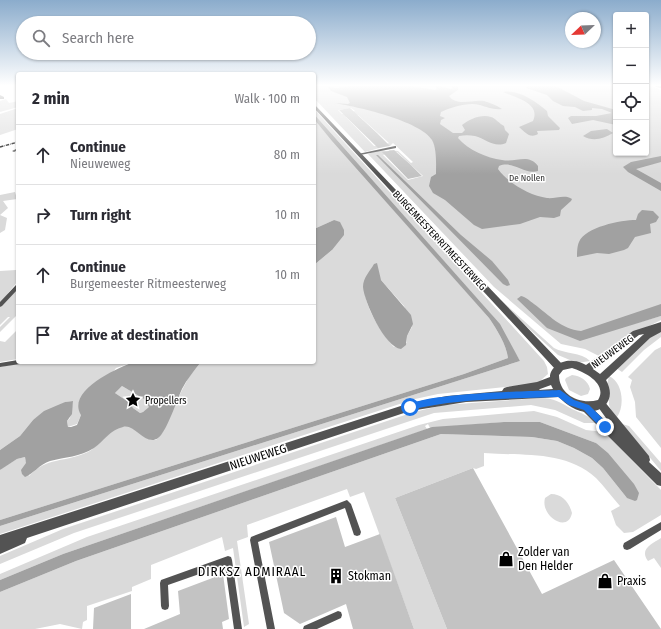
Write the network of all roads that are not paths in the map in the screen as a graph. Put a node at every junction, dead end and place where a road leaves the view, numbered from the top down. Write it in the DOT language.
graph roads {
  1 [pos="323,115"];
  2 [pos="395,147"];
  3 [pos="360,154"];
  4 [pos="16,288"];
  5 [pos="0,305"];
  6 [pos="661,325"];
  7 [pos="661,329"];
  8 [pos="16,362"];
  9 [pos="0,365"];
  10 [pos="559,367"];
  11 [pos="587,369"];
  12 [pos="553,380"];
  13 [pos="600,380"];
  14 [pos="560,393"];
  15 [pos="465,398"];
  16 [pos="601,404"];
  17 [pos="586,408"];
  18 [pos="661,480"];
  19 [pos="52,525"];
  20 [pos="661,526"];
  21 [pos="357,532"];
  22 [pos="0,541"];
  23 [pos="627,546"];
  24 [pos="0,548"];
  25 [pos="165,606"];
  26 [pos="338,615"];
  27 [pos="238,629"];
  28 [pos="272,629"];
  29 [pos="307,629"];
  1 -- 3 [label="street, BURGEMEESTER RITMEESTERWEG"];
  2 -- 3 [label="lane"];
  3 -- 10 [label="street, BURGEMEESTER RITMEESTERWEG"];
  4 -- 5 [label="lane"];
  6 -- 11 [label="street, NIEUWEWEG"];
  7 -- 13 [label="street, NIEUWEWEG"];
  8 -- 9 [label="lane"];
  10 -- 11 [label="street"];
  10 -- 12 [label="street"];
  11 -- 13 [label="street"];
  12 -- 14 [label="street"];
  12 -- 15 [label="street, NIEUWEWEG"];
  13 -- 16 [label="street"];
  14 -- 15 [label="street, NIEUWEWEG"];
  14 -- 17 [label="street"];
  15 -- 19 [label="street, NIEUWEWEG"];
  16 -- 17 [label="street"];
  16 -- 18 [label="street"];
  17 -- 18 [label="street"];
  19 -- 22 [label="street, NIEUWEWEG"];
  19 -- 24 [label="street, NIEUWEWEG"];
  20 -- 23 [label="lane"];
  21 -- 28 [label="lane"];
  25 -- 27 [label="lane"];
  26 -- 29 [label="lane"];
}
